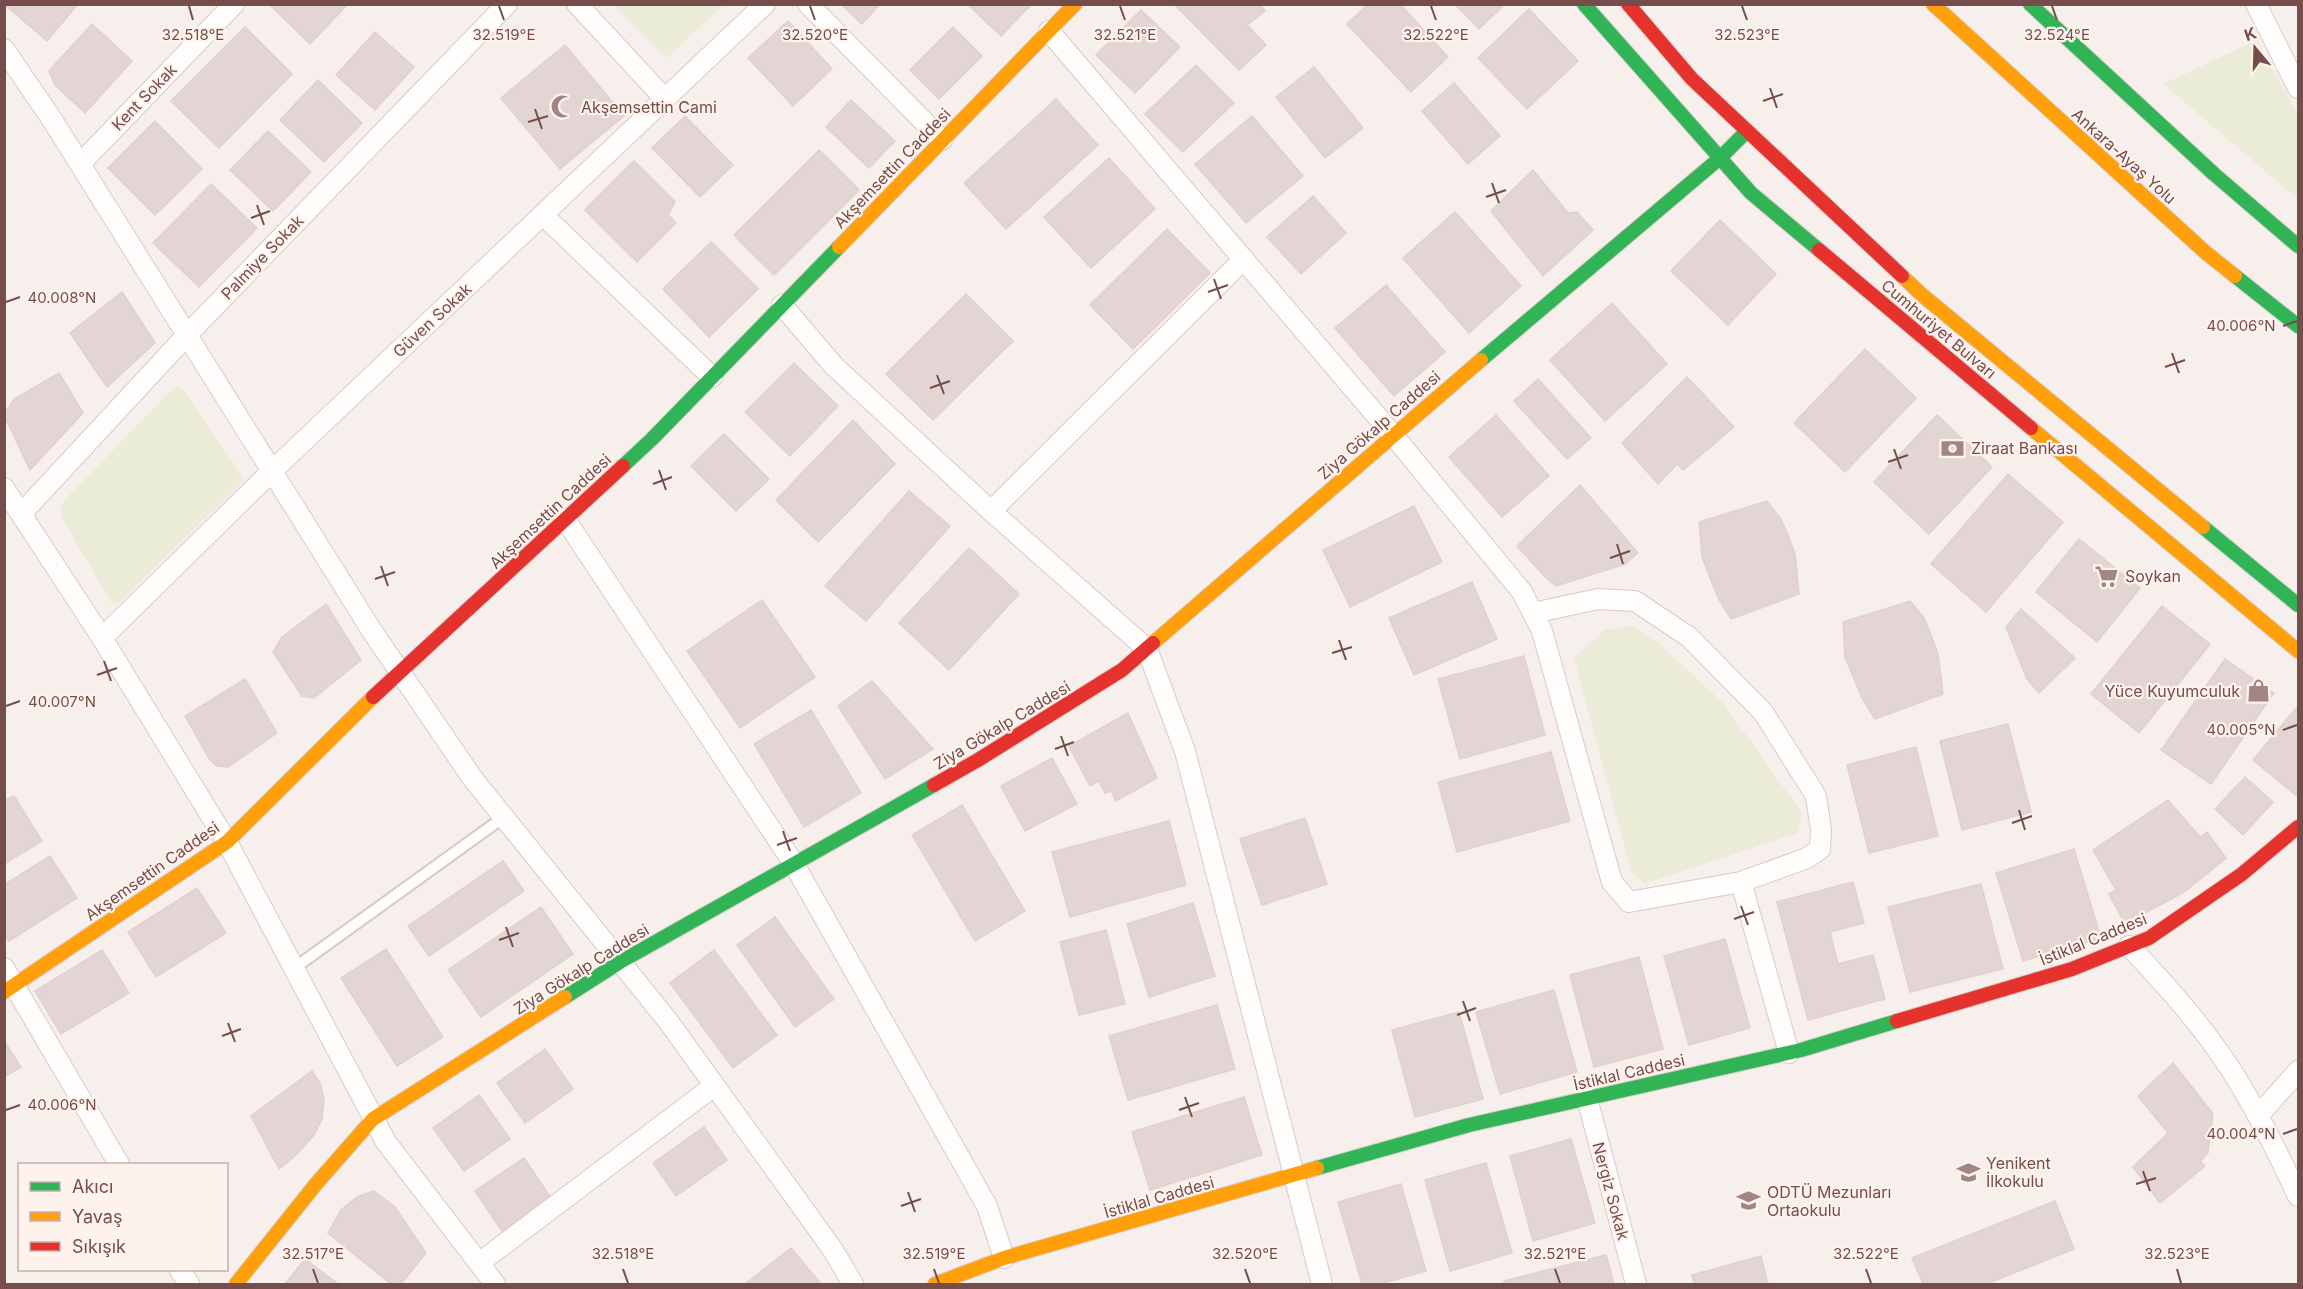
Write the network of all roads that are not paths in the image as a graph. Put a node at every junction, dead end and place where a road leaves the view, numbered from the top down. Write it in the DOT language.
graph roads {
  1 [pos="234,4"];
  2 [pos="507,4"];
  3 [pos="577,4"];
  4 [pos="765,4"];
  5 [pos="808,4"];
  6 [pos="1075,4"];
  7 [pos="1584,4"];
  8 [pos="1628,4"];
  9 [pos="1933,4"];
  10 [pos="2030,4"];
  11 [pos="2256,4"];
  12 [pos="1049,31"];
  13 [pos="4,49"];
  14 [pos="2298,85"];
  15 [pos="665,99"];
  16 [pos="1747,130"];
  17 [pos="942,140"];
  18 [pos="1720,158"];
  19 [pos="80,164"];
  20 [pos="543,215"];
  21 [pos="2298,246"];
  22 [pos="1244,259"];
  23 [pos="782,305"];
  24 [pos="2298,326"];
  25 [pos="188,335"];
  26 [pos="712,377"];
  27 [pos="1393,435"];
  28 [pos="273,471"];
  29 [pos="4,488"];
  30 [pos="991,511"];
  31 [pos="21,514"];
  32 [pos="565,519"];
  33 [pos="2298,605"];
  34 [pos="1533,613"];
  35 [pos="102,638"];
  36 [pos="1147,649"];
  37 [pos="2298,651"];
  38 [pos="400,672"];
  39 [pos="504,817"];
  40 [pos="2298,826"];
  41 [pos="226,842"];
  42 [pos="794,864"];
  43 [pos="1741,882"];
  44 [pos="2129,946"];
  45 [pos="620,962"];
  46 [pos="294,969"];
  47 [pos="8,982"];
  48 [pos="1789,1053"];
  49 [pos="2298,1071"];
  50 [pos="714,1086"];
  51 [pos="1587,1098"];
  52 [pos="2258,1116"];
  53 [pos="372,1119"];
  54 [pos="118,1163"];
  55 [pos="1293,1177"];
  56 [pos="2298,1196"];
  57 [pos="1004,1258"];
  58 [pos="479,1263"];
  59 [pos="181,1271"];
  60 [pos="967,1279"];
  61 [pos="189,1284"];
  62 [pos="236,1284"];
  63 [pos="495,1284"];
  64 [pos="853,1284"];
  65 [pos="935,1284"];
  66 [pos="1322,1284"];
  67 [pos="1636,1284"];
  1 -- 19 [label="street, Kent Sokak"];
  2 -- 25 [label="street, Palmiye Sokak"];
  3 -- 15 [label="street"];
  4 -- 15 [label="street, Güven Sokak"];
  5 -- 17 [label="street"];
  6 -- 12 [label="main road, Akşemsettin Caddesi"];
  7 -- 18 [label="main road, Cumhuriyet Bulvarı"];
  8 -- 16 [label="main road, Cumhuriyet Bulvarı"];
  9 -- 24 [label="main road, Ankara-Ayaş Yolu"];
  10 -- 21 [label="main road"];
  11 -- 14 [label="street"];
  12 -- 17 [label="main road, Akşemsettin Caddesi"];
  12 -- 22 [label="street"];
  13 -- 19 [label="street"];
  15 -- 20 [label="street, Güven Sokak"];
  16 -- 18 [label="main road, Ziya Gökalp Caddesi"];
  16 -- 33 [label="main road, Cumhuriyet Bulvarı"];
  17 -- 23 [label="main road, Akşemsettin Caddesi"];
  18 -- 27 [label="main road, Ziya Gökalp Caddesi"];
  18 -- 37 [label="main road, Cumhuriyet Bulvarı"];
  19 -- 25 [label="street"];
  20 -- 26 [label="street"];
  20 -- 28 [label="street, Güven Sokak"];
  22 -- 27 [label="street"];
  22 -- 30 [label="street"];
  23 -- 26 [label="main road, Akşemsettin Caddesi"];
  23 -- 30 [label="street"];
  25 -- 28 [label="street"];
  25 -- 31 [label="street, Palmiye Sokak"];
  26 -- 32 [label="main road, Akşemsettin Caddesi"];
  27 -- 34 [label="street"];
  27 -- 36 [label="main road, Ziya Gökalp Caddesi"];
  28 -- 35 [label="street, Güven Sokak"];
  28 -- 38 [label="street"];
  29 -- 31 [label="street"];
  30 -- 36 [label="street"];
  31 -- 35 [label="street"];
  32 -- 38 [label="main road, Akşemsettin Caddesi"];
  32 -- 42 [label="street"];
  34 -- 43 [label="street"];
  34 -- 43 [label="street"];
  35 -- 41 [label="street"];
  36 -- 42 [label="main road, Ziya Gökalp Caddesi"];
  36 -- 55 [label="street"];
  38 -- 39 [label="street"];
  38 -- 41 [label="main road, Akşemsettin Caddesi"];
  39 -- 45 [label="street"];
  39 -- 46 [label="lane"];
  40 -- 44 [label="main road, İstiklal Caddesi"];
  41 -- 46 [label="street"];
  41 -- 47 [label="main road, Akşemsettin Caddesi"];
  42 -- 45 [label="main road, Ziya Gökalp Caddesi"];
  42 -- 57 [label="street"];
  43 -- 48 [label="street"];
  44 -- 48 [label="main road, İstiklal Caddesi"];
  44 -- 52 [label="street"];
  45 -- 50 [label="street"];
  45 -- 53 [label="main road, Ziya Gökalp Caddesi"];
  46 -- 53 [label="street"];
  47 -- 54 [label="street"];
  48 -- 51 [label="main road, İstiklal Caddesi"];
  49 -- 52 [label="street"];
  50 -- 58 [label="street"];
  50 -- 64 [label="street"];
  51 -- 55 [label="main road, İstiklal Caddesi"];
  51 -- 67 [label="street, Nergiz Sokak"];
  52 -- 56 [label="street"];
  53 -- 58 [label="street"];
  53 -- 62 [label="main road, Ziya Gökalp Caddesi"];
  55 -- 57 [label="main road, İstiklal Caddesi"];
  55 -- 66 [label="street"];
  57 -- 60 [label="main road, İstiklal Caddesi"];
  58 -- 63 [label="street"];
  59 -- 61 [label="street"];
  60 -- 65 [label="main road, İstiklal Caddesi"];
}
